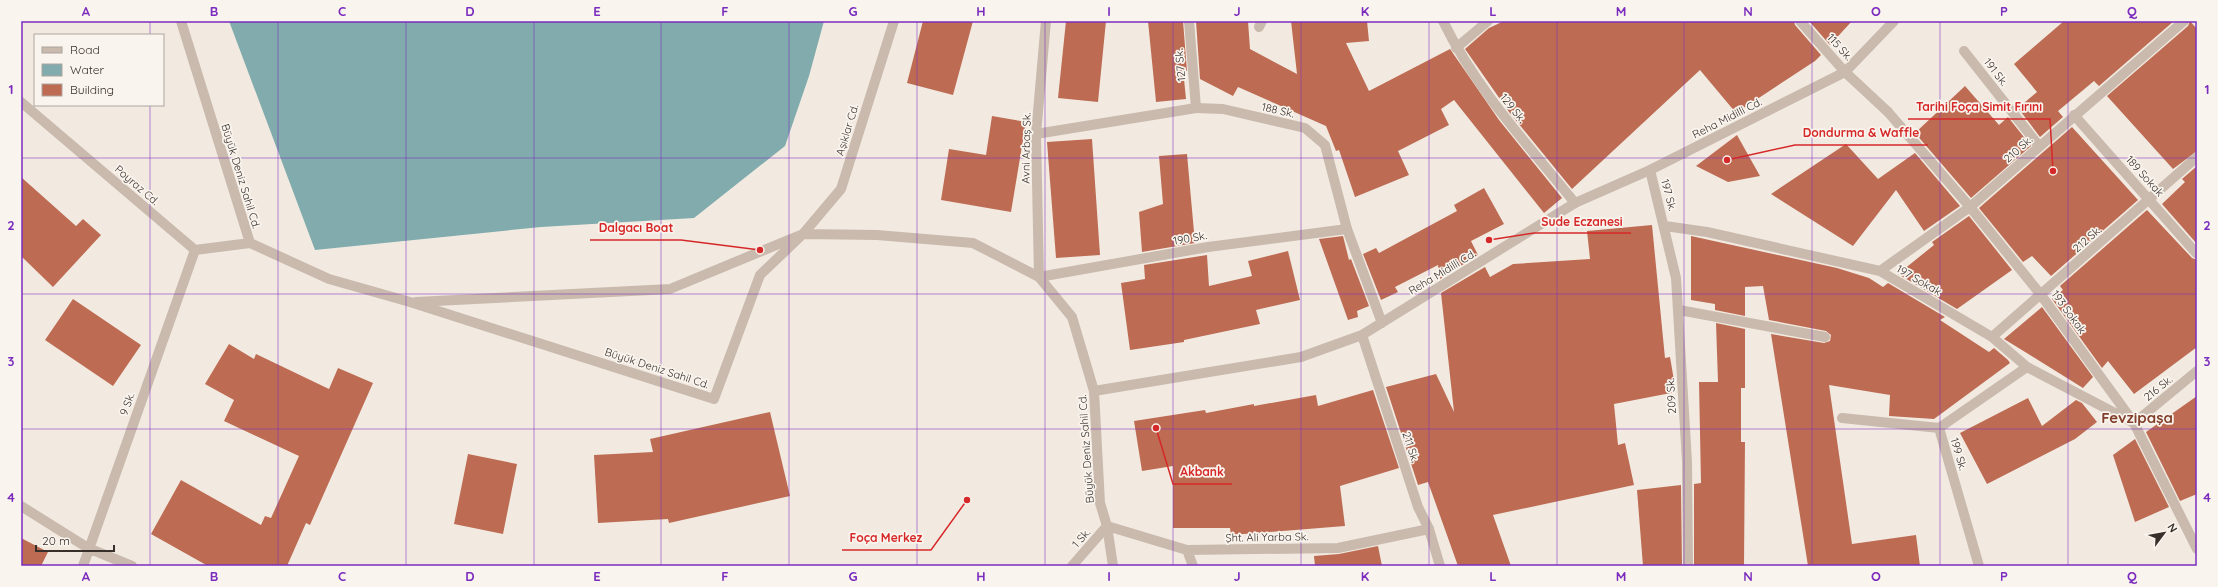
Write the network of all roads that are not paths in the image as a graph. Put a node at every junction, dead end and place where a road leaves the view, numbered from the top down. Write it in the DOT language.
graph roads {
  1 [pos="181,21"];
  2 [pos="894,21"];
  3 [pos="1046,21"];
  4 [pos="1188,21"];
  5 [pos="1443,21"];
  6 [pos="1488,21"];
  7 [pos="1800,21"];
  8 [pos="1894,21"];
  9 [pos="2184,21"];
  10 [pos="1456,48"];
  11 [pos="1964,51"];
  12 [pos="1845,72"];
  13 [pos="21,102"];
  14 [pos="1196,108"];
  15 [pos="1888,112"];
  16 [pos="2074,115"];
  17 [pos="1036,134"];
  18 [pos="2039,146"];
  19 [pos="2197,157"];
  20 [pos="1650,170"];
  21 [pos="2150,200"];
  22 [pos="1575,203"];
  23 [pos="1970,207"];
  24 [pos="1665,226"];
  25 [pos="1347,229"];
  26 [pos="803,234"];
  27 [pos="250,244"];
  28 [pos="195,250"];
  29 [pos="2197,254"];
  30 [pos="1880,271"];
  31 [pos="1039,277"];
  32 [pos="2041,295"];
  33 [pos="410,302"];
  34 [pos="1679,310"];
  35 [pos="1382,323"];
  36 [pos="1362,335"];
  37 [pos="1824,337"];
  38 [pos="1992,337"];
  39 [pos="2027,367"];
  40 [pos="2197,371"];
  41 [pos="1094,391"];
  42 [pos="1842,418"];
  43 [pos="2134,423"];
  44 [pos="1939,428"];
  45 [pos="21,506"];
  46 [pos="1107,526"];
  47 [pos="1429,529"];
  48 [pos="88,548"];
  49 [pos="2197,549"];
  50 [pos="1187,550"];
  51 [pos="83,566"];
  52 [pos="132,566"];
  53 [pos="1072,566"];
  54 [pos="1113,566"];
  55 [pos="1193,566"];
  56 [pos="1440,566"];
  57 [pos="1688,566"];
  58 [pos="1979,566"];
  1 -- 27 [label="street, Büyük Deniz Sahil Cd."];
  2 -- 26 [label="street, Aşıklar Cd."];
  3 -- 17 [label="street, Avni Arbaş Sk."];
  4 -- 14 [label="street, 127 Sk."];
  5 -- 10 [label="street, 129 Sk."];
  6 -- 10 [label="street"];
  7 -- 12 [label="street, 115 Sk."];
  8 -- 12 [label="street, Reha Midilli Cd."];
  9 -- 16 [label="street, 210 Sk."];
  10 -- 22 [label="street, 129 Sk."];
  11 -- 18 [label="street, 191 Sk."];
  12 -- 15 [label="street, 115 Sk."];
  12 -- 20 [label="street, Reha Midilli Cd."];
  13 -- 28 [label="street, Poyraz Cd."];
  14 -- 17 [label="street, 188 Sk."];
  14 -- 25 [label="street, 188 Sk."];
  15 -- 23 [label="street, 193 Sokak"];
  16 -- 18 [label="street, 210 Sk."];
  16 -- 21 [label="street, 189 Sokak"];
  17 -- 31 [label="street, Avni Arbaş Sk."];
  18 -- 23 [label="street, 210 Sk."];
  19 -- 21 [label="street, 212 Sk."];
  20 -- 22 [label="street, Reha Midilli Cd."];
  20 -- 24 [label="street, 197 Sk."];
  21 -- 29 [label="street, 189 Sokak"];
  21 -- 32 [label="street, 212 Sk."];
  22 -- 35 [label="street, Reha Midilli Cd."];
  23 -- 30 [label="street, 210 Sk."];
  23 -- 32 [label="street, 193 Sokak"];
  24 -- 30 [label="street, 197 Sokak"];
  24 -- 34 [label="street, 209 Sk."];
  25 -- 31 [label="street, 190 Sk."];
  25 -- 35 [label="street, 188 Sk."];
  26 -- 31 [label="street, Büyük Deniz Sahil Cd."];
  26 -- 33 [label="street, Büyük Deniz Sahil Cd."];
  26 -- 33 [label="street, Büyük Deniz Sahil Cd."];
  27 -- 28 [label="street"];
  27 -- 33 [label="street, Büyük Deniz Sahil Cd."];
  28 -- 48 [label="street, 9 Sk."];
  30 -- 38 [label="street, 197 Sokak"];
  31 -- 41 [label="street, Büyük Deniz Sahil Cd."];
  32 -- 38 [label="street, 212 Sk."];
  32 -- 43 [label="street, 193 Sokak"];
  34 -- 37 [label="street"];
  34 -- 57 [label="street, 209 Sk."];
  35 -- 36 [label="street, Reha Midilli Cd."];
  36 -- 41 [label="street, Reha Midilli Cd."];
  36 -- 47 [label="street, 211 Sk."];
  38 -- 39 [label="street, 197 Sokak"];
  39 -- 43 [label="street, 197 Sokak"];
  39 -- 44 [label="street, 199 Sk."];
  40 -- 43 [label="street, 216 Sk."];
  41 -- 46 [label="street, Büyük Deniz Sahil Cd."];
  42 -- 44 [label="street"];
  43 -- 49 [label="street, 193 Sokak"];
  44 -- 58 [label="street, 199 Sk."];
  45 -- 48 [label="street"];
  46 -- 50 [label="street, Şht. Ali Yarba Sk."];
  46 -- 53 [label="street, 1 Sk."];
  46 -- 54 [label="street, Büyük Deniz Sahil Cd."];
  47 -- 50 [label="street, Şht. Ali Yarba Sk."];
  47 -- 56 [label="street, 211 Sk."];
  48 -- 51 [label="street, 9 Sk."];
  48 -- 52 [label="street"];
  50 -- 55 [label="street"];
}
